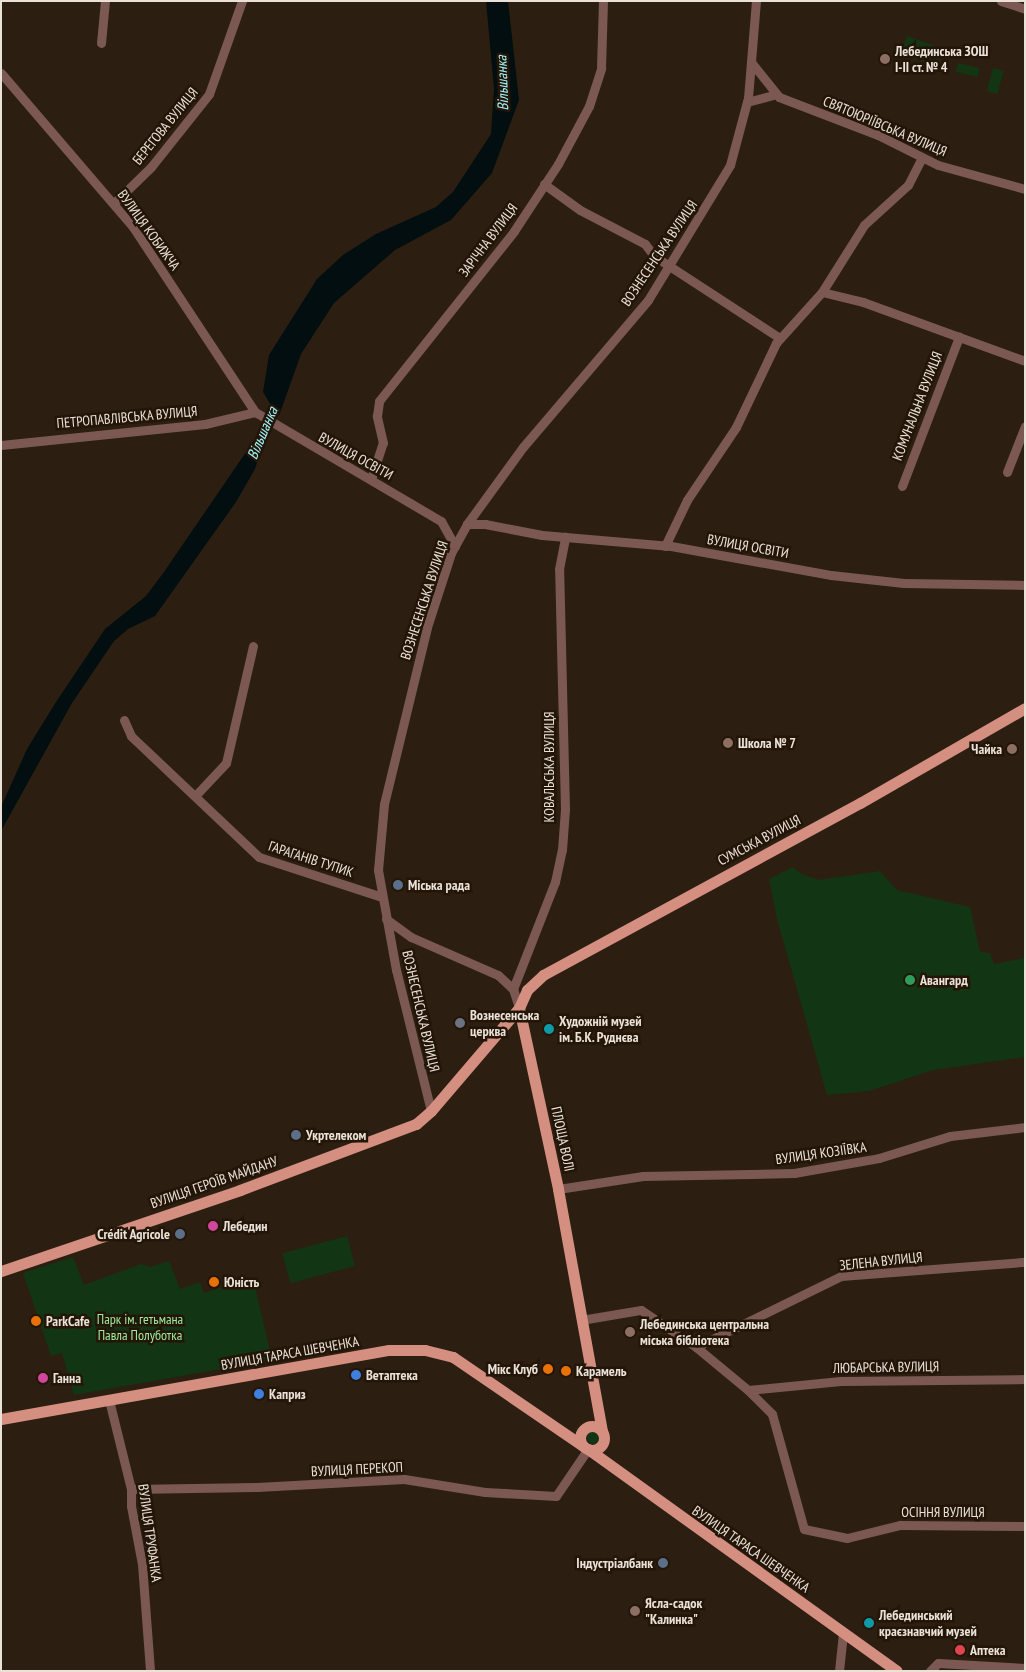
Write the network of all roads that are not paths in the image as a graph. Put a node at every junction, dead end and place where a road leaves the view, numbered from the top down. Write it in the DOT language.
graph roads {
  1 [pos="105,1"];
  2 [pos="242,1"];
  3 [pos="603,1"];
  4 [pos="756,1"];
  5 [pos="1001,1"];
  6 [pos="1025,9"];
  7 [pos="101,43"];
  8 [pos="751,62"];
  9 [pos="1,73"];
  10 [pos="8,81"];
  11 [pos="1,89"];
  12 [pos="776,94"];
  13 [pos="747,102"];
  14 [pos="922,158"];
  15 [pos="544,184"];
  16 [pos="1025,189"];
  17 [pos="114,203"];
  18 [pos="670,266"];
  19 [pos="822,292"];
  20 [pos="959,337"];
  21 [pos="780,338"];
  22 [pos="1025,361"];
  23 [pos="257,414"];
  24 [pos="1025,426"];
  25 [pos="1,445"];
  26 [pos="1007,472"];
  27 [pos="371,479"];
  28 [pos="902,486"];
  29 [pos="467,524"];
  30 [pos="565,538"];
  31 [pos="455,546"];
  32 [pos="665,546"];
  33 [pos="1025,586"];
  34 [pos="253,646"];
  35 [pos="1025,708"];
  36 [pos="124,720"];
  37 [pos="195,796"];
  38 [pos="382,897"];
  39 [pos="386,919"];
  40 [pos="513,989"];
  41 [pos="519,1008"];
  42 [pos="431,1111"];
  43 [pos="1025,1127"];
  44 [pos="558,1188"];
  45 [pos="1025,1262"];
  46 [pos="1,1271"];
  47 [pos="581,1320"];
  48 [pos="696,1347"];
  49 [pos="1025,1379"];
  50 [pos="748,1390"];
  51 [pos="109,1400"];
  52 [pos="597,1408"];
  53 [pos="1,1419"];
  54 [pos="586,1428"];
  55 [pos="563,1433"];
  56 [pos="603,1435"];
  57 [pos="586,1448"];
  58 [pos="609,1465"];
  59 [pos="131,1489"];
  60 [pos="1025,1526"];
  61 [pos="843,1632"];
  62 [pos="1025,1668"];
  63 [pos="150,1671"];
  64 [pos="839,1671"];
  65 [pos="897,1671"];
  66 [pos="930,1671"];
  1 -- 7 [label="street"];
  2 -- 17 [label="street, БЕРЕГОВА ВУЛИЦЯ"];
  3 -- 15 [label="street, ЗАРІЧНА ВУЛИЦЯ"];
  4 -- 8 [label="street, ВОЗНЕСЕНСЬКА ВУЛИЦЯ"];
  5 -- 6 [label="street"];
  8 -- 12 [label="street"];
  8 -- 13 [label="street, ВОЗНЕСЕНСЬКА ВУЛИЦЯ"];
  9 -- 10 [label="street, ВУЛИЦЯ КОБИЖЧА"];
  10 -- 11 [label="street"];
  10 -- 17 [label="street, ВУЛИЦЯ КОБИЖЧА"];
  12 -- 13 [label="street"];
  12 -- 14 [label="street, СВЯТОЮРІЇВСЬКА ВУЛИЦЯ"];
  13 -- 18 [label="street, ВОЗНЕСЕНСЬКА ВУЛИЦЯ"];
  14 -- 16 [label="street, СВЯТОЮРІЇВСЬКА ВУЛИЦЯ"];
  14 -- 19 [label="street"];
  15 -- 18 [label="street"];
  15 -- 27 [label="street, ЗАРІЧНА ВУЛИЦЯ"];
  17 -- 23 [label="street, ВУЛИЦЯ КОБИЖЧА"];
  18 -- 21 [label="street"];
  18 -- 29 [label="street, ВОЗНЕСЕНСЬКА ВУЛИЦЯ"];
  19 -- 20 [label="street"];
  19 -- 21 [label="street"];
  20 -- 22 [label="street"];
  20 -- 28 [label="street, КОМУНАЛЬНА ВУЛИЦЯ"];
  21 -- 32 [label="street"];
  23 -- 25 [label="street, ПЕТРОПАВЛІВСЬКА ВУЛИЦЯ"];
  23 -- 27 [label="street, ВУЛИЦЯ ОСВІТИ"];
  24 -- 26 [label="street"];
  27 -- 31 [label="street, ВУЛИЦЯ ОСВІТИ"];
  29 -- 30 [label="street, ВУЛИЦЯ ОСВІТИ"];
  29 -- 31 [label="street, ВОЗНЕСЕНСЬКА ВУЛИЦЯ"];
  30 -- 32 [label="street, ВУЛИЦЯ ОСВІТИ"];
  30 -- 40 [label="street, КОВАЛЬСЬКА ВУЛИЦЯ"];
  31 -- 38 [label="street, ВОЗНЕСЕНСЬКА ВУЛИЦЯ"];
  32 -- 33 [label="street, ВУЛИЦЯ ОСВІТИ"];
  34 -- 37 [label="street"];
  35 -- 41 [label="main road, СУМСЬКА ВУЛИЦЯ"];
  36 -- 37 [label="street, ГАРАГАНІВ ТУПИК"];
  37 -- 38 [label="street, ГАРАГАНІВ ТУПИК"];
  38 -- 39 [label="street, ВОЗНЕСЕНСЬКА ВУЛИЦЯ"];
  39 -- 40 [label="street"];
  39 -- 42 [label="street, ВОЗНЕСЕНСЬКА ВУЛИЦЯ"];
  40 -- 41 [label="street"];
  41 -- 42 [label="main road"];
  41 -- 44 [label="main road, ПЛОЩА ВОЛІ"];
  42 -- 46 [label="main road, ВУЛИЦЯ ГЕРОЇВ МАЙДАНУ"];
  43 -- 44 [label="street, ВУЛИЦЯ КОЗІЇВКА"];
  44 -- 47 [label="main road, ПЛОЩА ВОЛІ"];
  45 -- 48 [label="street, ЗЕЛЕНА ВУЛИЦЯ"];
  47 -- 48 [label="street"];
  47 -- 52 [label="main road, ПЛОЩА ВОЛІ"];
  48 -- 50 [label="street"];
  49 -- 50 [label="street, ЛЮБАРСЬКА ВУЛИЦЯ"];
  50 -- 60 [label="street, ОСІННЯ ВУЛИЦЯ"];
  51 -- 53 [label="main road, ВУЛИЦЯ ТАРАСА ШЕВЧЕНКА"];
  51 -- 55 [label="main road, ВУЛИЦЯ ТАРАСА ШЕВЧЕНКА"];
  51 -- 59 [label="street, ВУЛИЦЯ ТРУФАНКА"];
  52 -- 54 [label="main road"];
  52 -- 56 [label="main road, ПЛОЩА ВОЛІ"];
  54 -- 55 [label="main road"];
  54 -- 56 [label="main road"];
  54 -- 57 [label="main road"];
  55 -- 57 [label="main road, ВУЛИЦЯ ТАРАСА ШЕВЧЕНКА"];
  56 -- 57 [label="main road"];
  56 -- 58 [label="main road, ПЛОЩА ВОЛІ"];
  57 -- 58 [label="main road, ВУЛИЦЯ ТАРАСА ШЕВЧЕНКА"];
  57 -- 59 [label="street, ВУЛИЦЯ ПЕРЕКОП"];
  58 -- 61 [label="main road, ВУЛИЦЯ ТАРАСА ШЕВЧЕНКА"];
  59 -- 63 [label="street, ВУЛИЦЯ ТРУФАНКА"];
  61 -- 64 [label="street"];
  61 -- 65 [label="main road, ВУЛИЦЯ ТАРАСА ШЕВЧЕНКА"];
  62 -- 66 [label="street"];
}
